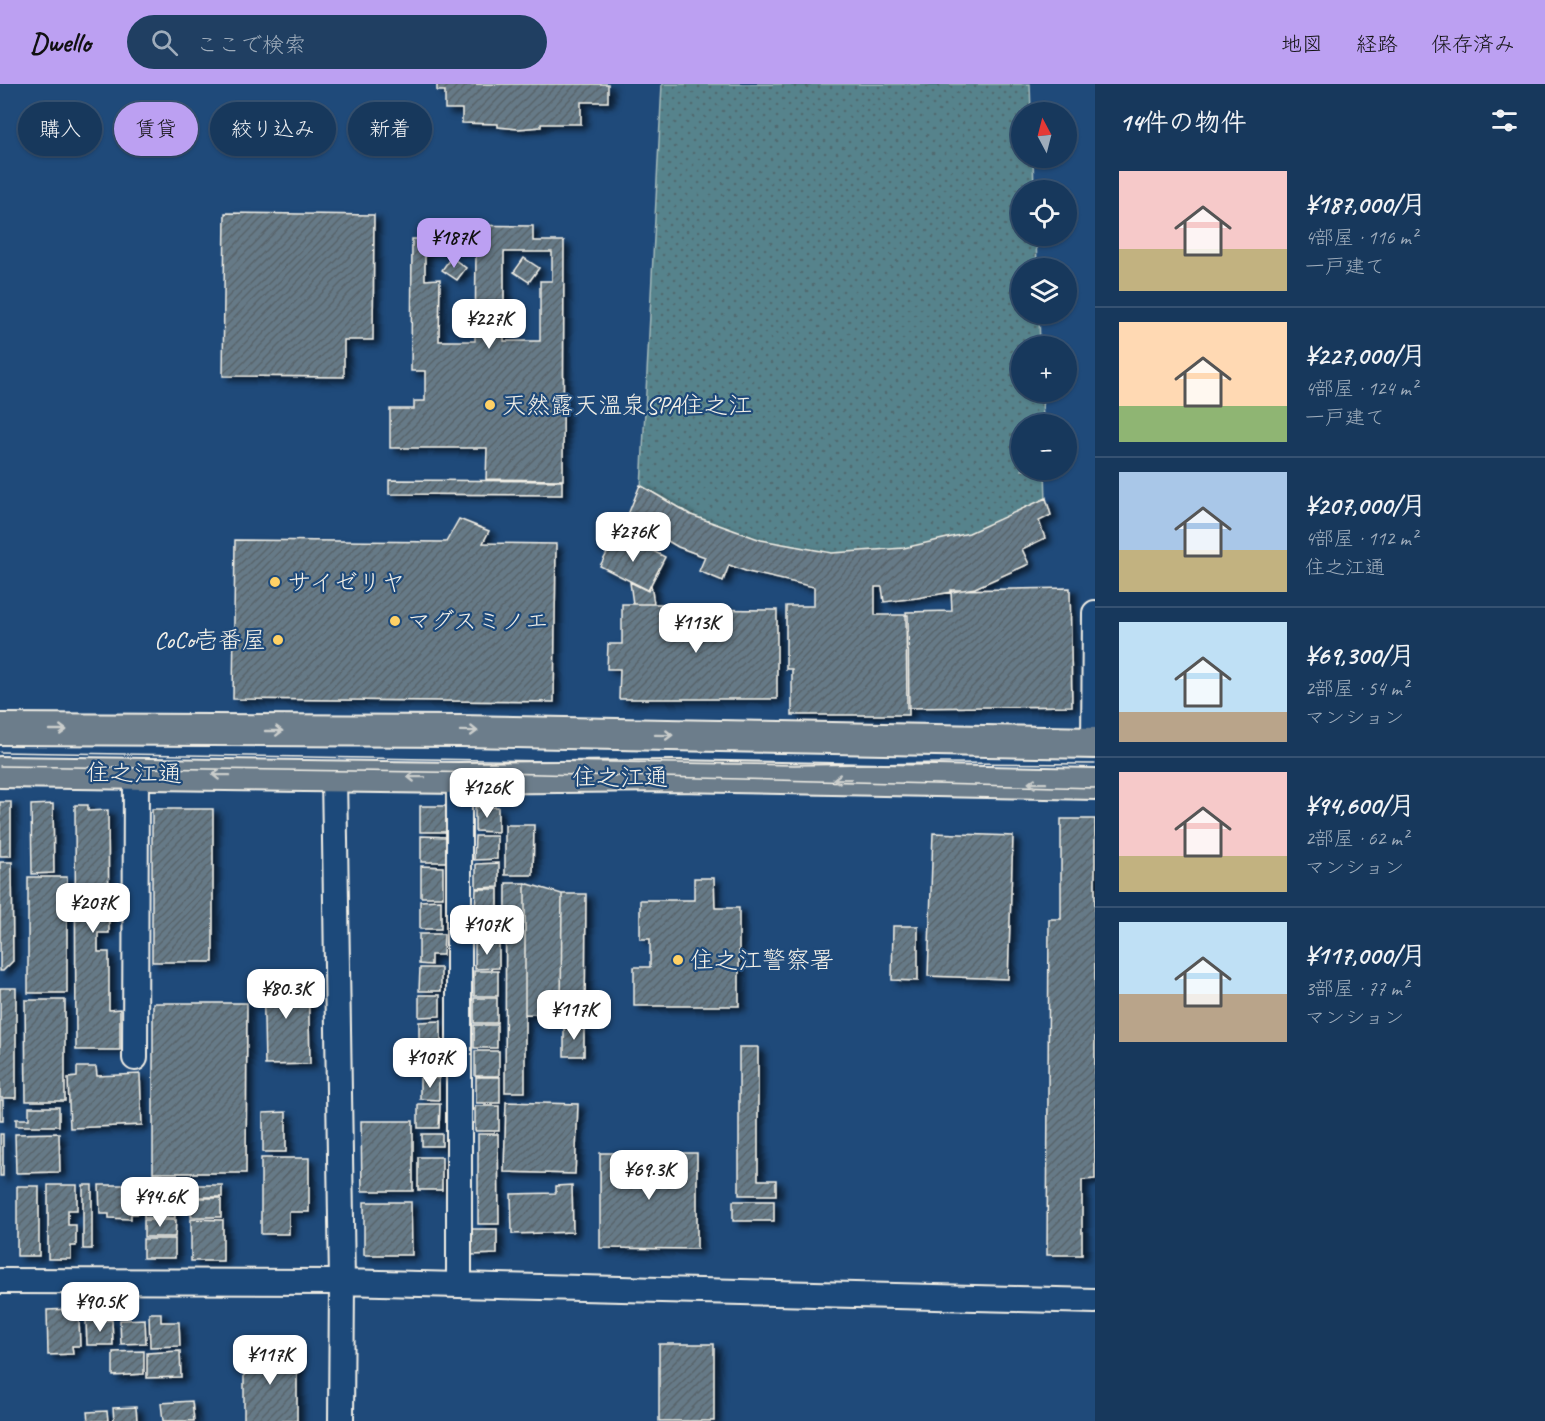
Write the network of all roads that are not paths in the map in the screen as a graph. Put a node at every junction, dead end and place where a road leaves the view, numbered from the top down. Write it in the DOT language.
graph roads {
  1 [pos="1095,613"];
  2 [pos="0,729"];
  3 [pos="1094,743"];
  4 [pos="0,772"];
  5 [pos="136,774"];
  6 [pos="334,776"];
  7 [pos="459,778"];
  8 [pos="1095,784"];
  9 [pos="135,1058"];
  10 [pos="0,1281"];
  11 [pos="342,1282"];
  12 [pos="459,1285"];
  13 [pos="1095,1301"];
  14 [pos="341,1421"];
  1 -- 3 [label="street"];
  2 -- 3 [label="main road, 住之江通, one-way"];
  4 -- 5 [label="main road, 住之江通"];
  6 -- 5 [label="main road, 住之江通, one-way"];
  5 -- 9 [label="street"];
  7 -- 6 [label="main road, 住之江通, one-way"];
  6 -- 11 [label="street"];
  8 -- 7 [label="main road, 住之江通, one-way"];
  7 -- 12 [label="street"];
  10 -- 11 [label="street"];
  11 -- 12 [label="street"];
  11 -- 14 [label="street"];
  12 -- 13 [label="street"];
}
